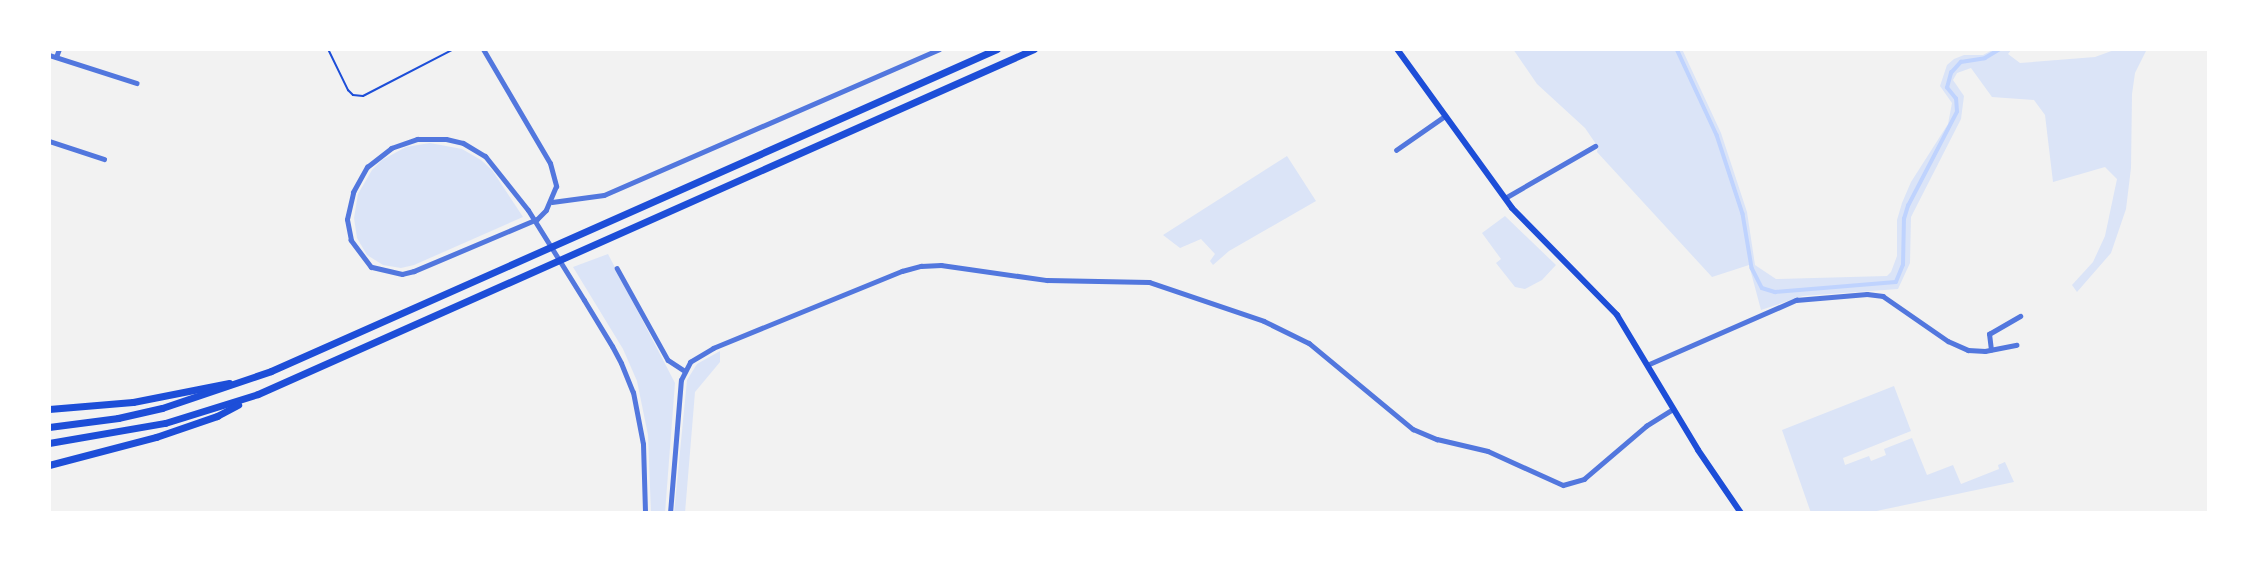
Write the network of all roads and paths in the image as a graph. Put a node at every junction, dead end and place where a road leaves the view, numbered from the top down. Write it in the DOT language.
graph roads {
  1 [pos="59,49"];
  2 [pos="328,49"];
  3 [pos="454,49"];
  4 [pos="483,49"];
  5 [pos="939,49"];
  6 [pos="997,49"];
  7 [pos="1034,49"];
  8 [pos="1397,49"];
  9 [pos="49,55"];
  10 [pos="56,57"];
  11 [pos="137,83"];
  12 [pos="1446,116"];
  13 [pos="49,141"];
  14 [pos="1595,146"];
  15 [pos="1396,150"];
  16 [pos="104,159"];
  17 [pos="1505,198"];
  18 [pos="552,202"];
  19 [pos="617,268"];
  20 [pos="2020,316"];
  21 [pos="2016,345"];
  22 [pos="1991,350"];
  23 [pos="1646,365"];
  24 [pos="685,371"];
  25 [pos="251,379"];
  26 [pos="258,394"];
  27 [pos="49,409"];
  28 [pos="1673,409"];
  29 [pos="49,427"];
  30 [pos="49,443"];
  31 [pos="49,465"];
  32 [pos="645,513"];
  33 [pos="670,513"];
  34 [pos="1741,513"];
  1 -- 10 [label="street"];
  2 -- 3 [label="path"];
  4 -- 18 [label="street"];
  5 -- 18 [label="street"];
  6 -- 25 [label="highway"];
  7 -- 26 [label="highway"];
  8 -- 12 [label="main road"];
  9 -- 10 [label="street"];
  10 -- 11 [label="street"];
  12 -- 15 [label="street"];
  12 -- 17 [label="main road"];
  13 -- 16 [label="street"];
  14 -- 17 [label="street"];
  17 -- 23 [label="main road"];
  18 -- 32 [label="street"];
  19 -- 24 [label="street"];
  20 -- 22 [label="street"];
  21 -- 22 [label="street"];
  22 -- 23 [label="street"];
  23 -- 28 [label="main road"];
  24 -- 28 [label="street"];
  24 -- 33 [label="street"];
  25 -- 27 [label="highway"];
  25 -- 29 [label="highway"];
  26 -- 30 [label="highway"];
  26 -- 31 [label="highway"];
  28 -- 34 [label="main road"];
}
